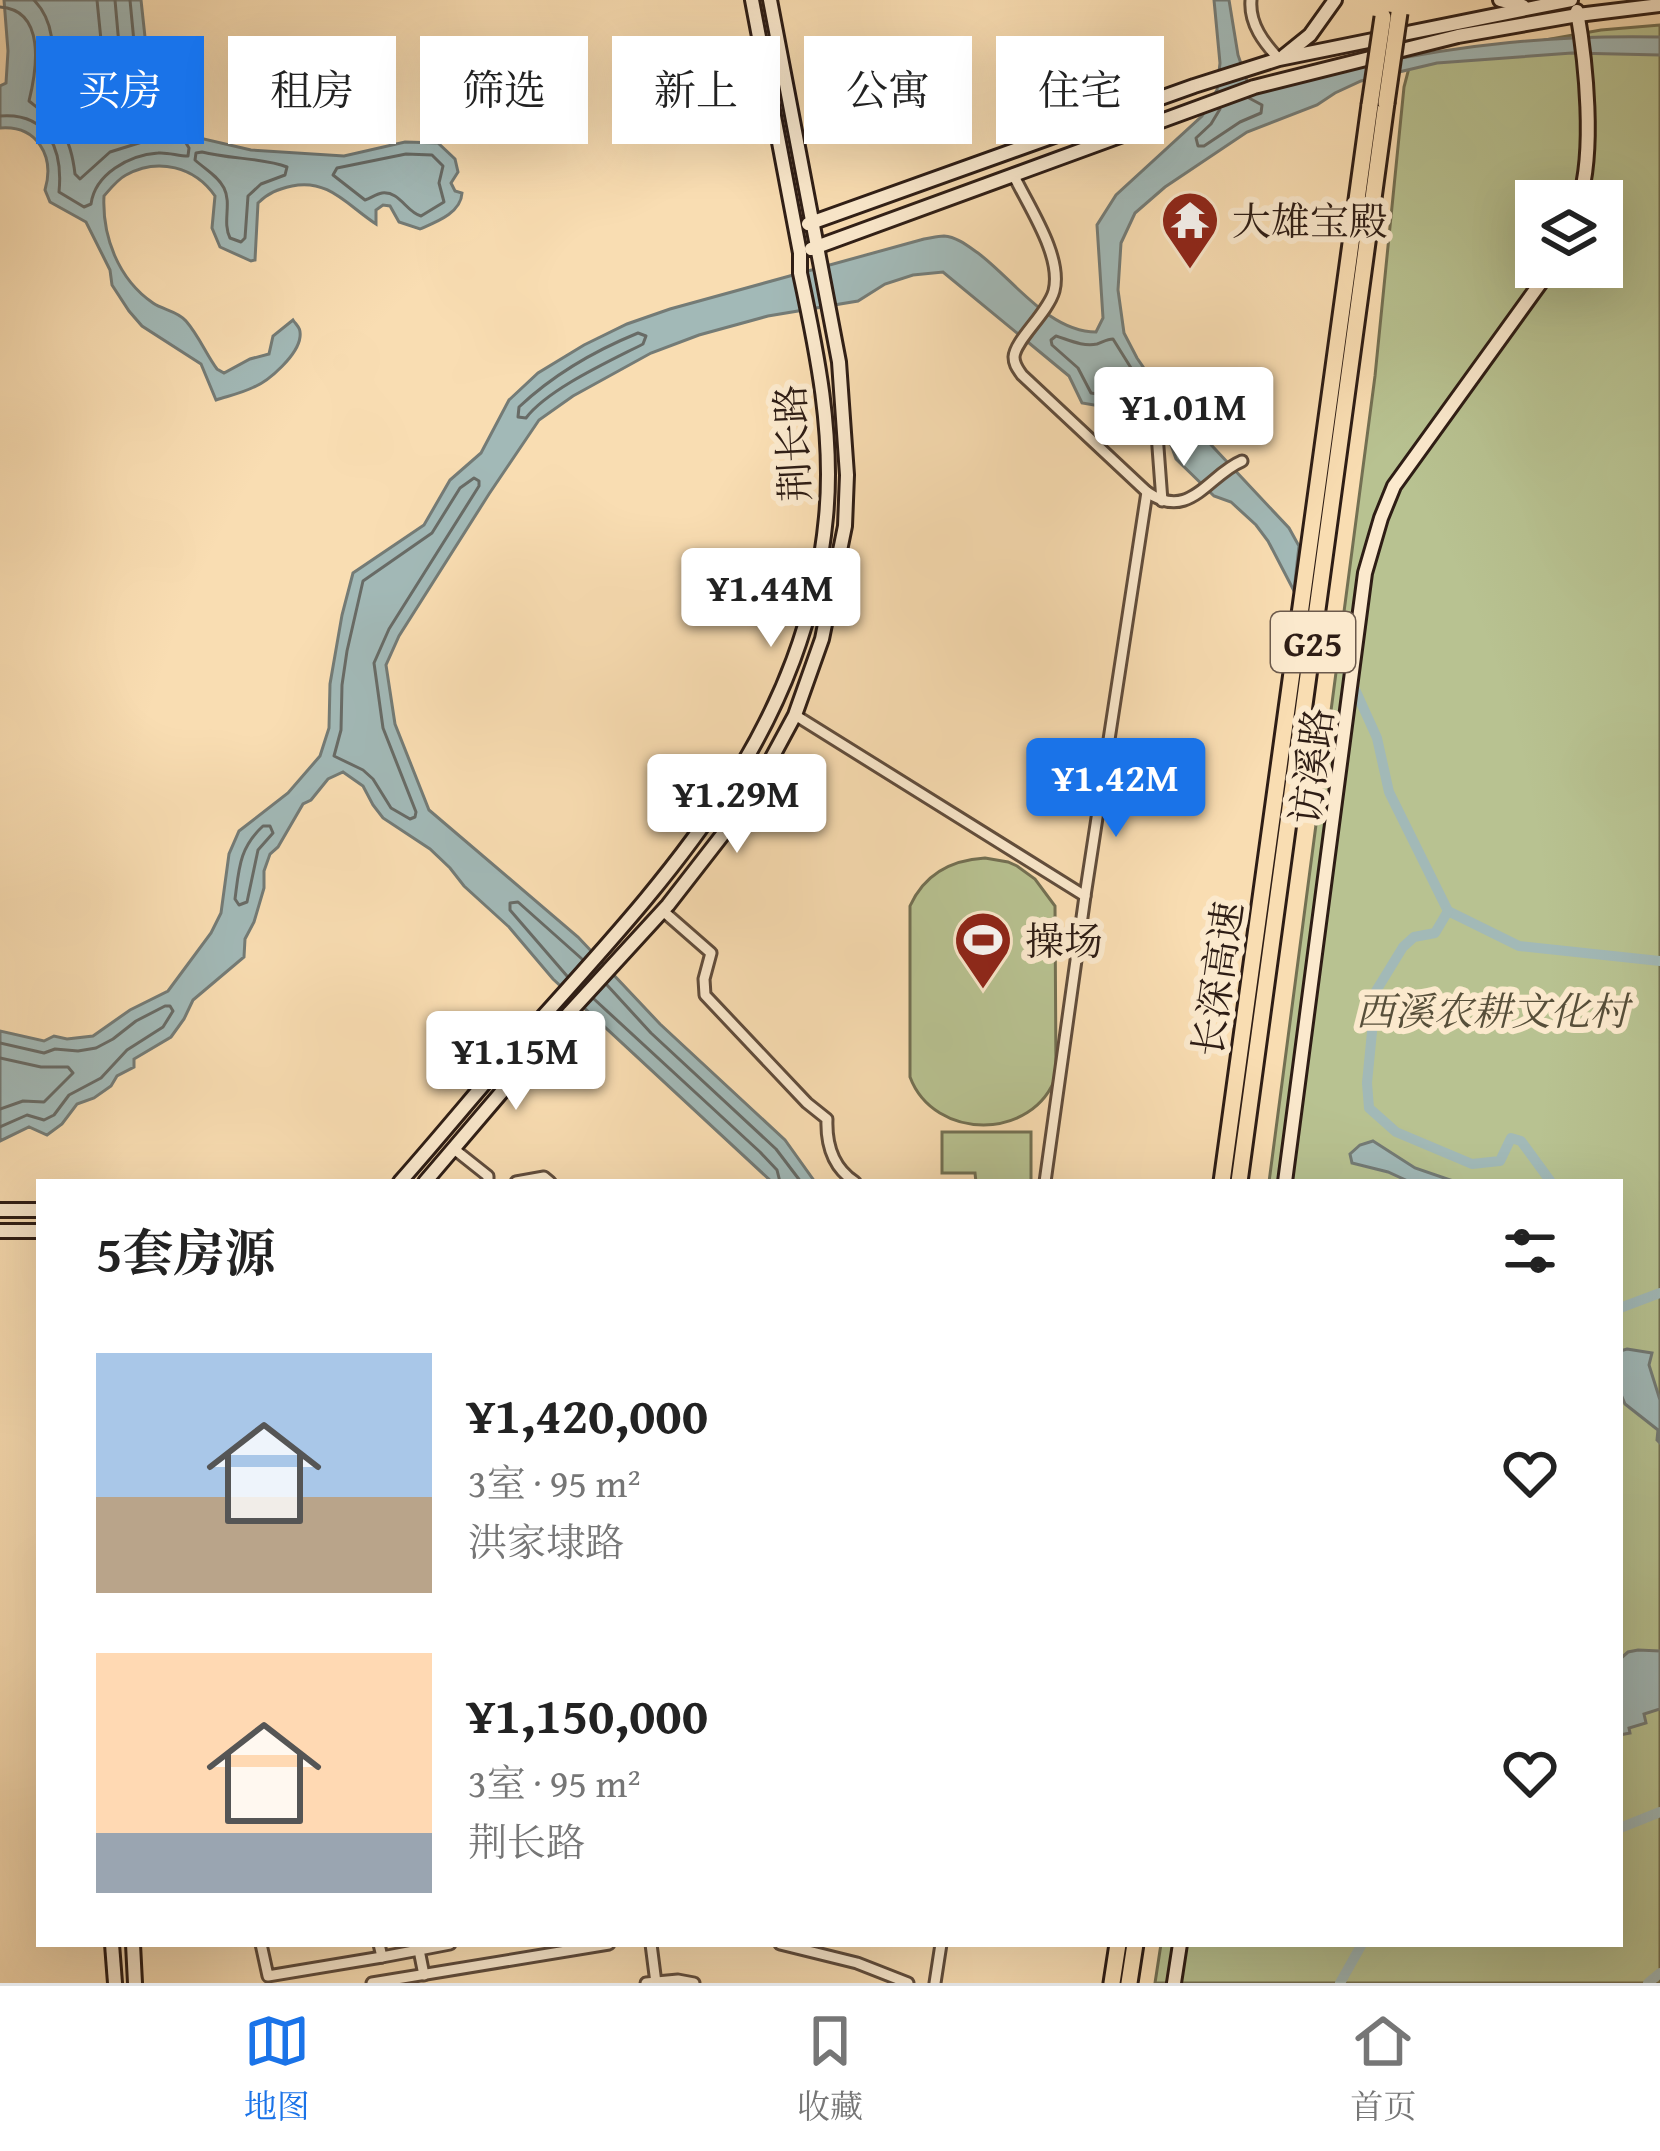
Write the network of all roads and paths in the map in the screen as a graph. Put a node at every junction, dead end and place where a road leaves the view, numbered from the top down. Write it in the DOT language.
graph roads {
  1 [pos="752,0"];
  2 [pos="770,0"];
  3 [pos="1252,0"];
  4 [pos="1335,0"];
  5 [pos="1500,0"];
  6 [pos="1572,0"];
  7 [pos="1660,5"];
  8 [pos="1392,7"];
  9 [pos="1530,8"];
  10 [pos="1578,15"];
  11 [pos="1280,59"];
  12 [pos="1378,104"];
  13 [pos="1013,174"];
  14 [pos="1584,180"];
  15 [pos="812,222"];
  16 [pos="795,228"];
  17 [pos="817,247"];
  18 [pos="800,253"];
  19 [pos="1537,288"];
  20 [pos="1185,407"];
  21 [pos="1238,462"];
  22 [pos="1147,492"];
  23 [pos="1162,501"];
  24 [pos="794,715"];
  25 [pos="1084,896"];
  26 [pos="663,911"];
  27 [pos="454,1149"];
  28 [pos="403,1179"];
  29 [pos="427,1179"];
  30 [pos="488,1179"];
  31 [pos="850,1179"];
  32 [pos="1046,1179"];
  33 [pos="1222,1179"];
  34 [pos="1239,1179"];
  35 [pos="1285,1179"];
  36 [pos="0,1210"];
  37 [pos="36,1210"];
  38 [pos="0,1231"];
  39 [pos="36,1231"];
  40 [pos="112,1947"];
  41 [pos="133,1947"];
  42 [pos="262,1947"];
  43 [pos="380,1947"];
  44 [pos="434,1947"];
  45 [pos="591,1947"];
  46 [pos="651,1947"];
  47 [pos="791,1947"];
  48 [pos="941,1947"];
  49 [pos="1118,1947"];
  50 [pos="1135,1947"];
  51 [pos="1180,1947"];
  52 [pos="419,1950"];
  53 [pos="382,1958"];
  54 [pos="424,1975"];
  55 [pos="652,1982"];
  56 [pos="115,1983"];
  57 [pos="135,1983"];
  58 [pos="372,1983"];
  59 [pos="694,1983"];
  60 [pos="908,1983"];
  61 [pos="935,1983"];
  62 [pos="1112,1983"];
  63 [pos="1129,1983"];
  64 [pos="1174,1983"];
  1 -- 16 [label="main road, 荆长路"];
  2 -- 15 [label="main road, 荆长路"];
  3 -- 11 [label="street"];
  4 -- 11 [label="main road"];
  5 -- 9 [label="main road"];
  6 -- 9 [label="main road"];
  6 -- 10 [label="main road"];
  7 -- 10 [label="main road"];
  8 -- 12 [label="highway, 长深高速 / G25, bridge"];
  9 -- 11 [label="main road"];
  10 -- 13 [label="main road"];
  10 -- 14 [label="main road"];
  11 -- 15 [label="main road"];
  12 -- 33 [label="highway, 长深高速 / G25"];
  12 -- 34 [label="highway, 长深高速 / G25"];
  13 -- 17 [label="main road"];
  13 -- 22 [label="street"];
  15 -- 16 [label="main road"];
  15 -- 17 [label="main road, 荆长路"];
  16 -- 18 [label="main road, 荆长路"];
  17 -- 18 [label="main road"];
  17 -- 24 [label="main road, 荆长路"];
  18 -- 28 [label="main road, 荆长路"];
  19 -- 35 [label="main road, 访溪路"];
  20 -- 23 [label="street"];
  21 -- 23 [label="street"];
  22 -- 23 [label="street"];
  22 -- 25 [label="street"];
  24 -- 25 [label="street"];
  24 -- 26 [label="main road, 荆长路"];
  25 -- 32 [label="street"];
  26 -- 27 [label="main road, 荆长路"];
  26 -- 31 [label="street"];
  27 -- 29 [label="main road, 荆长路"];
  27 -- 30 [label="street"];
  36 -- 37 [label="main road"];
  38 -- 39 [label="main road"];
  40 -- 56 [label="main road"];
  41 -- 57 [label="main road"];
  42 -- 53 [label="street"];
  43 -- 53 [label="street"];
  44 -- 52 [label="street"];
  45 -- 54 [label="street"];
  46 -- 55 [label="street"];
  47 -- 60 [label="street"];
  48 -- 61 [label="street"];
  49 -- 62 [label="highway"];
  50 -- 63 [label="highway"];
  51 -- 64 [label="main road"];
  52 -- 53 [label="street"];
  52 -- 54 [label="street"];
  54 -- 58 [label="street"];
  55 -- 59 [label="street"];
}
